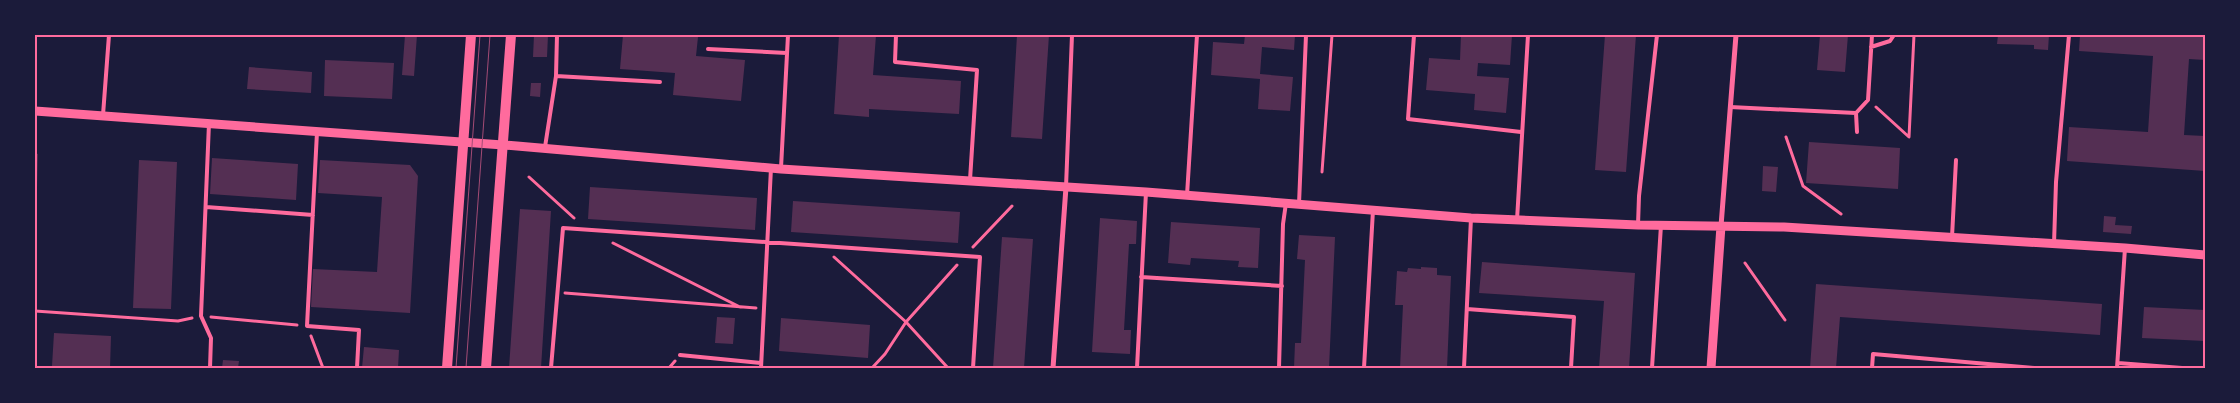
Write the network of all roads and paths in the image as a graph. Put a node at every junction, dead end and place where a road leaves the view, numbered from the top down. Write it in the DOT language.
graph roads {
  1 [pos="109,35"];
  2 [pos="471,35"];
  3 [pos="511,35"];
  4 [pos="557,35"];
  5 [pos="788,35"];
  6 [pos="896,35"];
  7 [pos="1072,35"];
  8 [pos="1197,35"];
  9 [pos="1306,35"];
  10 [pos="1332,35"];
  11 [pos="1414,35"];
  12 [pos="1528,35"];
  13 [pos="1657,35"];
  14 [pos="1736,35"];
  15 [pos="1872,35"];
  16 [pos="1894,35"];
  17 [pos="1914,35"];
  18 [pos="2069,35"];
  19 [pos="1871,48"];
  20 [pos="708,49"];
  21 [pos="787,53"];
  22 [pos="556,76"];
  23 [pos="660,82"];
  24 [pos="1868,100"];
  25 [pos="1730,107"];
  26 [pos="35,111"];
  27 [pos="1856,113"];
  28 [pos="103,115"];
  29 [pos="209,124"];
  30 [pos="317,132"];
  31 [pos="1521,132"];
  32 [pos="1857,132"];
  33 [pos="1786,137"];
  34 [pos="463,142"];
  35 [pos="503,145"];
  36 [pos="545,148"];
  37 [pos="1956,160"];
  38 [pos="771,168"];
  39 [pos="781,169"];
  40 [pos="1322,172"];
  41 [pos="529,177"];
  42 [pos="970,180"];
  43 [pos="1066,187"];
  44 [pos="1146,192"];
  45 [pos="1187,195"];
  46 [pos="1286,203"];
  47 [pos="1299,204"];
  48 [pos="1012,206"];
  49 [pos="206,207"];
  50 [pos="1373,210"];
  51 [pos="1841,214"];
  52 [pos="313,215"];
  53 [pos="1472,218"];
  54 [pos="1517,220"];
  55 [pos="1638,225"];
  56 [pos="1661,225"];
  57 [pos="1721,226"];
  58 [pos="587,230"];
  59 [pos="1952,237"];
  60 [pos="612,242"];
  61 [pos="767,242"];
  62 [pos="2054,244"];
  63 [pos="822,246"];
  64 [pos="2125,248"];
  65 [pos="2205,255"];
  66 [pos="965,256"];
  67 [pos="1745,263"];
  68 [pos="1141,277"];
  69 [pos="1282,286"];
  70 [pos="557,292"];
  71 [pos="740,307"];
  72 [pos="1467,308"];
  73 [pos="764,309"];
  74 [pos="35,311"];
  75 [pos="201,316"];
  76 [pos="1785,320"];
  77 [pos="906,322"];
  78 [pos="307,326"];
  79 [pos="680,355"];
  80 [pos="761,366"];
  81 [pos="2118,366"];
  82 [pos="210,368"];
  83 [pos="323,368"];
  84 [pos="357,368"];
  85 [pos="447,368"];
  86 [pos="486,368"];
  87 [pos="551,368"];
  88 [pos="872,368"];
  89 [pos="948,368"];
  90 [pos="973,368"];
  91 [pos="1053,368"];
  92 [pos="1136,368"];
  93 [pos="1279,368"];
  94 [pos="1364,368"];
  95 [pos="1464,368"];
  96 [pos="1570,368"];
  97 [pos="1652,368"];
  98 [pos="1711,368"];
  99 [pos="1872,368"];
  100 [pos="2034,368"];
  101 [pos="2182,368"];
  1 -- 28 [label="lane"];
  2 -- 34 [label="main road"];
  3 -- 35 [label="main road"];
  4 -- 22 [label="lane"];
  5 -- 21 [label="lane"];
  6 -- 42 [label="lane"];
  7 -- 43 [label="lane"];
  8 -- 45 [label="lane"];
  9 -- 47 [label="lane"];
  10 -- 40 [label="path"];
  11 -- 31 [label="lane"];
  12 -- 31 [label="lane"];
  13 -- 55 [label="lane"];
  14 -- 25 [label="street"];
  15 -- 19 [label="lane"];
  16 -- 19 [label="lane"];
  17 -- 24 [label="path"];
  18 -- 62 [label="lane"];
  19 -- 24 [label="lane"];
  20 -- 21 [label="lane"];
  21 -- 39 [label="lane"];
  22 -- 23 [label="lane"];
  22 -- 36 [label="lane"];
  24 -- 27 [label="lane"];
  25 -- 27 [label="lane"];
  25 -- 57 [label="street"];
  26 -- 28 [label="street"];
  27 -- 32 [label="lane"];
  28 -- 29 [label="street"];
  29 -- 30 [label="street"];
  29 -- 49 [label="lane"];
  30 -- 34 [label="street"];
  30 -- 52 [label="lane"];
  31 -- 54 [label="lane"];
  33 -- 51 [label="path"];
  34 -- 35 [label="street"];
  34 -- 85 [label="main road"];
  35 -- 36 [label="street"];
  35 -- 86 [label="main road"];
  36 -- 38 [label="street"];
  37 -- 59 [label="lane"];
  38 -- 39 [label="street"];
  38 -- 61 [label="lane"];
  39 -- 42 [label="street"];
  41 -- 58 [label="path"];
  42 -- 43 [label="street"];
  43 -- 44 [label="street"];
  43 -- 91 [label="street"];
  44 -- 45 [label="street"];
  44 -- 68 [label="lane"];
  45 -- 46 [label="street"];
  46 -- 47 [label="street"];
  46 -- 69 [label="lane"];
  47 -- 50 [label="street"];
  48 -- 66 [label="path"];
  49 -- 52 [label="lane"];
  49 -- 75 [label="lane"];
  50 -- 53 [label="street"];
  50 -- 94 [label="lane"];
  52 -- 78 [label="lane"];
  53 -- 54 [label="street"];
  53 -- 72 [label="lane"];
  54 -- 55 [label="street"];
  55 -- 56 [label="street"];
  56 -- 57 [label="street"];
  56 -- 97 [label="lane"];
  57 -- 59 [label="street"];
  57 -- 98 [label="street"];
  58 -- 61 [label="lane"];
  58 -- 70 [label="lane"];
  59 -- 62 [label="street"];
  60 -- 71 [label="path"];
  61 -- 63 [label="lane"];
  61 -- 73 [label="lane"];
  62 -- 64 [label="street"];
  63 -- 66 [label="lane"];
  63 -- 77 [label="path"];
  64 -- 65 [label="street"];
  64 -- 81 [label="lane"];
  66 -- 77 [label="path"];
  66 -- 90 [label="lane"];
  67 -- 76 [label="path"];
  68 -- 69 [label="lane"];
  68 -- 92 [label="lane"];
  69 -- 93 [label="lane"];
  70 -- 71 [label="path"];
  70 -- 87 [label="lane"];
  71 -- 73 [label="path"];
  72 -- 95 [label="lane"];
  72 -- 96 [label="lane"];
  73 -- 80 [label="lane"];
  74 -- 75 [label="path"];
  75 -- 78 [label="path"];
  75 -- 82 [label="lane"];
  77 -- 88 [label="path"];
  77 -- 89 [label="path"];
  78 -- 83 [label="path"];
  78 -- 84 [label="lane"];
  79 -- 80 [label="lane"];
  81 -- 101 [label="lane"];
  99 -- 100 [label="lane"];
}
